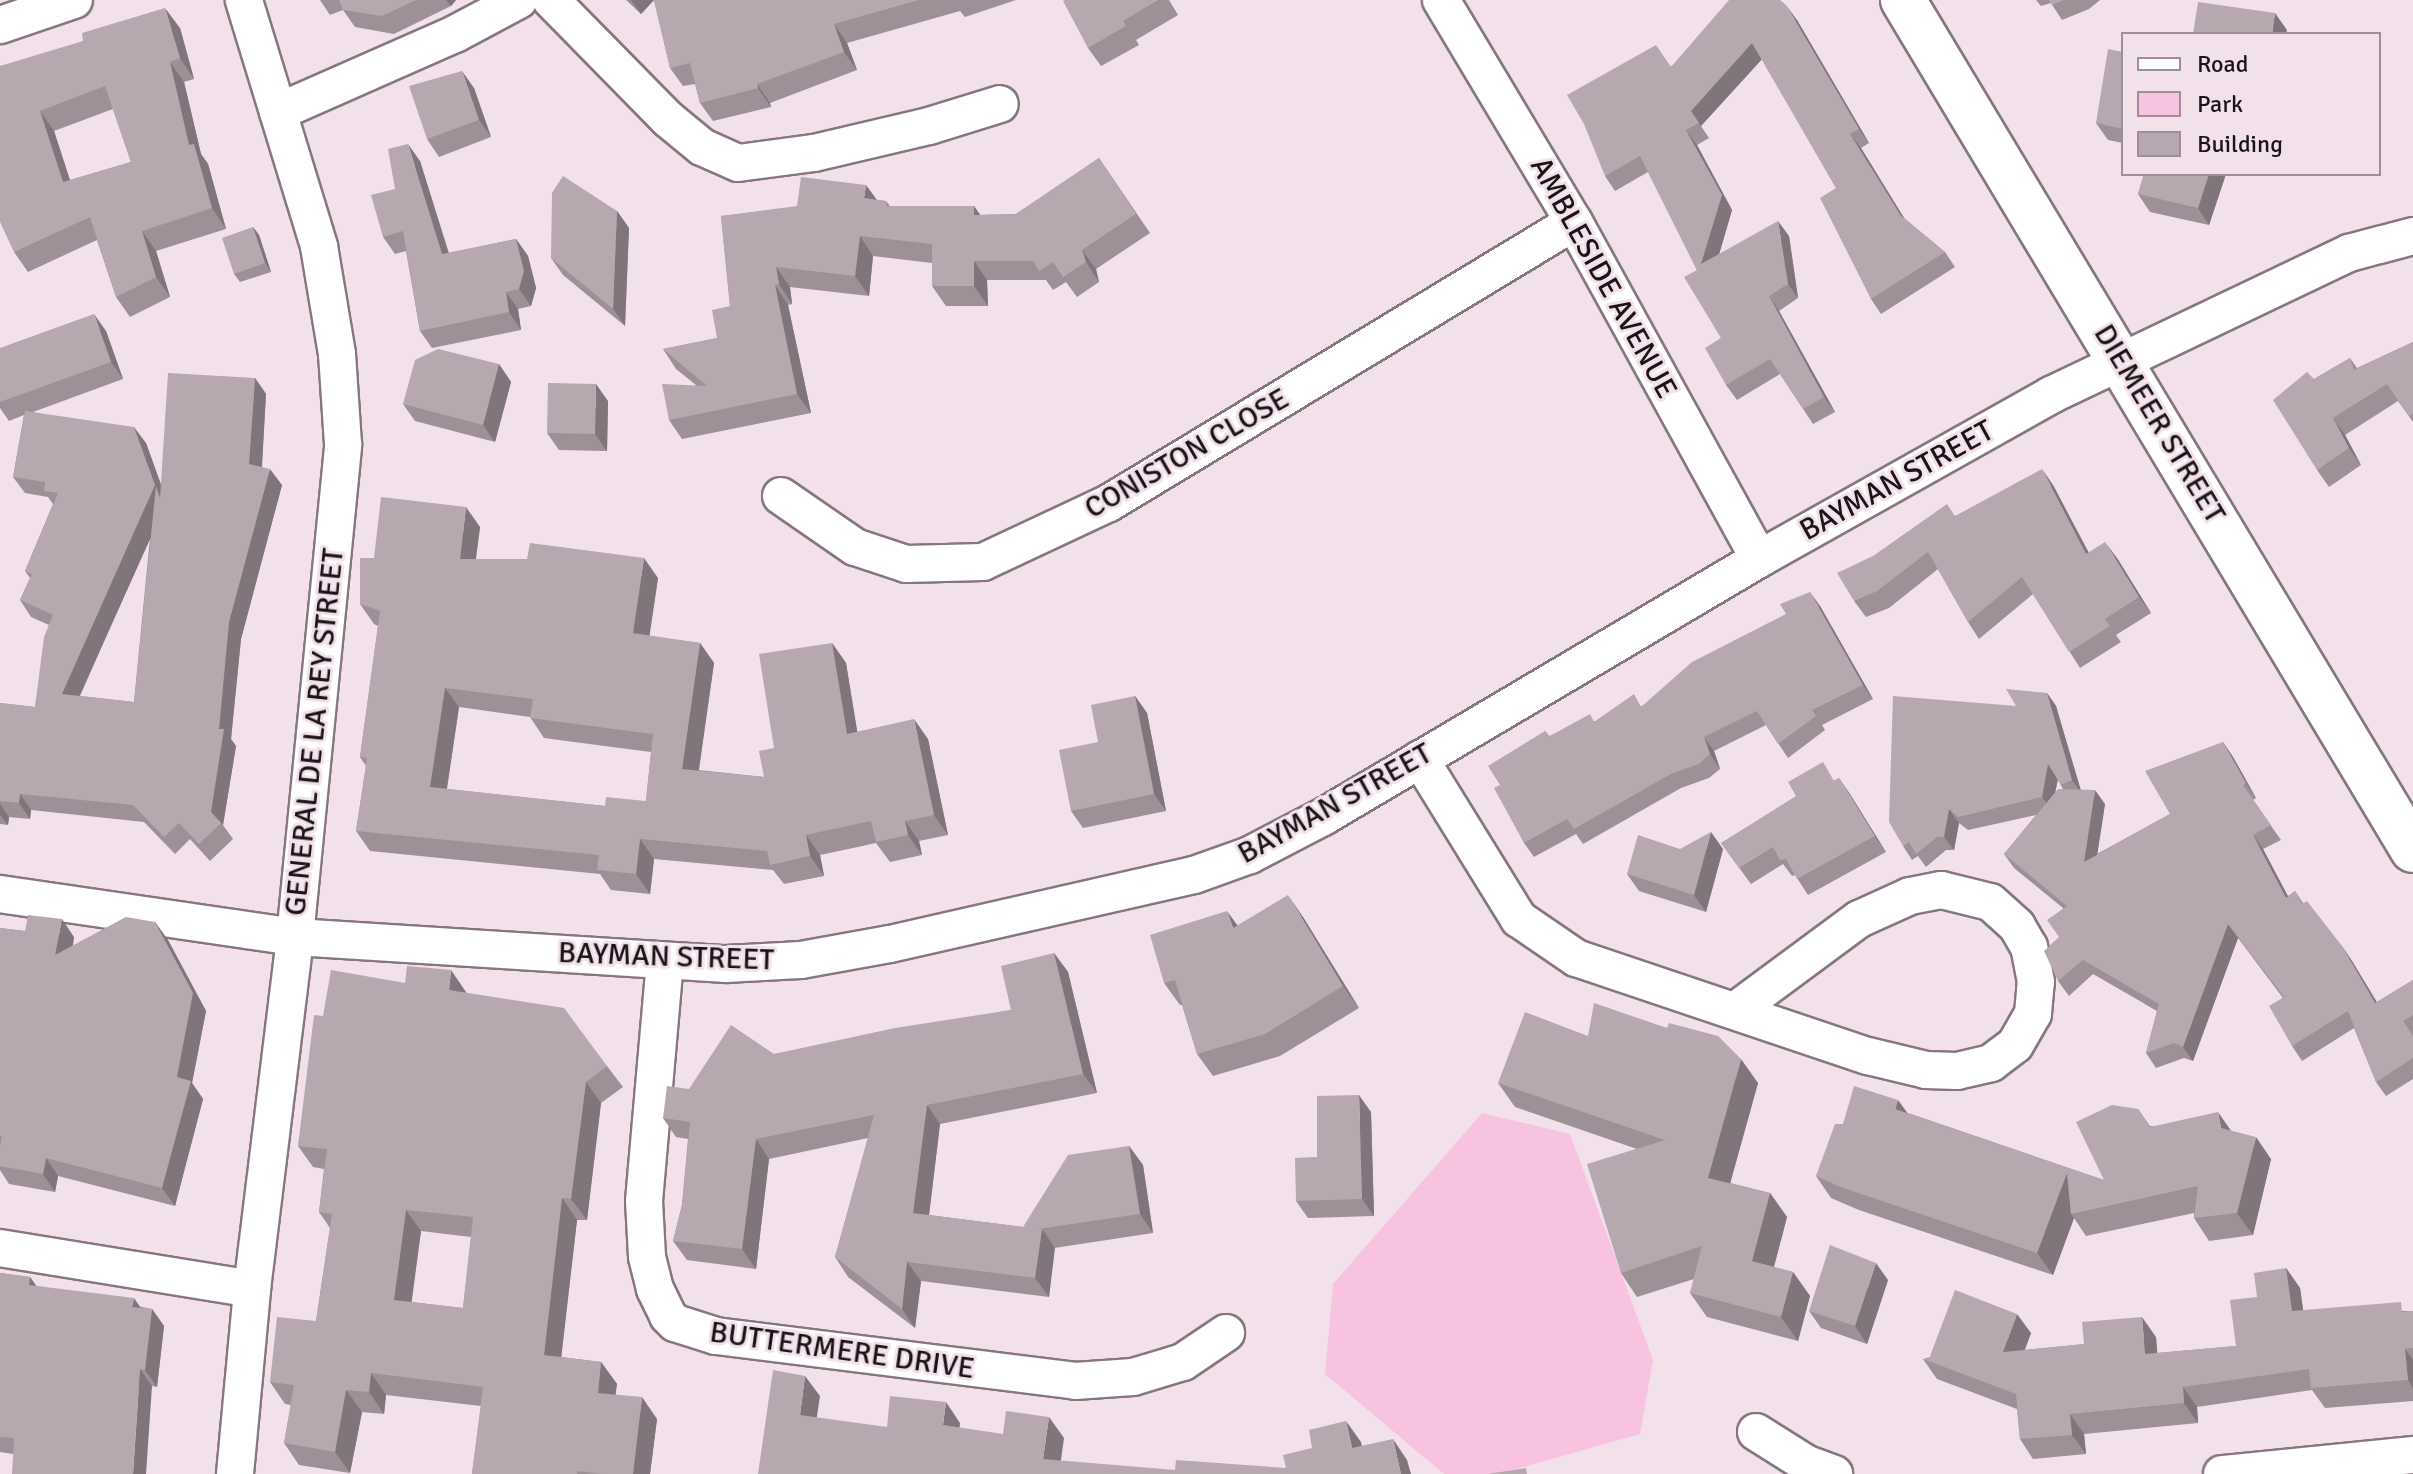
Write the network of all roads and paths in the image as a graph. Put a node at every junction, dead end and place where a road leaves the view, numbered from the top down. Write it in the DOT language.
graph roads {
  1 [pos="74,0"];
  2 [pos="244,0"];
  3 [pos="519,0"];
  4 [pos="551,0"];
  5 [pos="1441,0"];
  6 [pos="1903,0"];
  7 [pos="0,25"];
  8 [pos="1000,104"];
  9 [pos="278,112"];
  10 [pos="1574,222"];
  11 [pos="2413,236"];
  12 [pos="2120,360"];
  13 [pos="781,496"];
  14 [pos="1759,559"];
  15 [pos="1420,759"];
  16 [pos="2413,850"];
  17 [pos="0,894"];
  18 [pos="295,937"];
  19 [pos="665,961"];
  20 [pos="1736,1010"];
  21 [pos="0,1248"];
  22 [pos="252,1289"];
  23 [pos="1226,1333"];
  24 [pos="1756,1432"];
  25 [pos="2413,1455"];
  26 [pos="235,1474"];
  27 [pos="1834,1474"];
  28 [pos="2222,1474"];
  1 -- 7 [label="street"];
  2 -- 9 [label="street, GENERAL DE LA REY STREET"];
  3 -- 9 [label="street"];
  4 -- 8 [label="street"];
  5 -- 10 [label="street, AMBLESIDE AVENUE"];
  6 -- 12 [label="street, DIEMEER STREET"];
  9 -- 18 [label="street, GENERAL DE LA REY STREET"];
  10 -- 13 [label="street, CONISTON CLOSE"];
  10 -- 14 [label="street, AMBLESIDE AVENUE"];
  11 -- 12 [label="street, BAYMAN STREET"];
  12 -- 14 [label="street, BAYMAN STREET"];
  12 -- 16 [label="street, DIEMEER STREET"];
  14 -- 15 [label="street, BAYMAN STREET"];
  15 -- 19 [label="street, BAYMAN STREET"];
  15 -- 20 [label="street"];
  17 -- 18 [label="street, BAYMAN STREET"];
  18 -- 19 [label="street, BAYMAN STREET"];
  18 -- 22 [label="street, GENERAL DE LA REY STREET"];
  19 -- 23 [label="street, BUTTERMERE DRIVE"];
  20 -- 20 [label="street"];
  21 -- 22 [label="street"];
  22 -- 26 [label="street, GENERAL DE LA REY STREET"];
  24 -- 27 [label="street"];
  25 -- 28 [label="street"];
}
